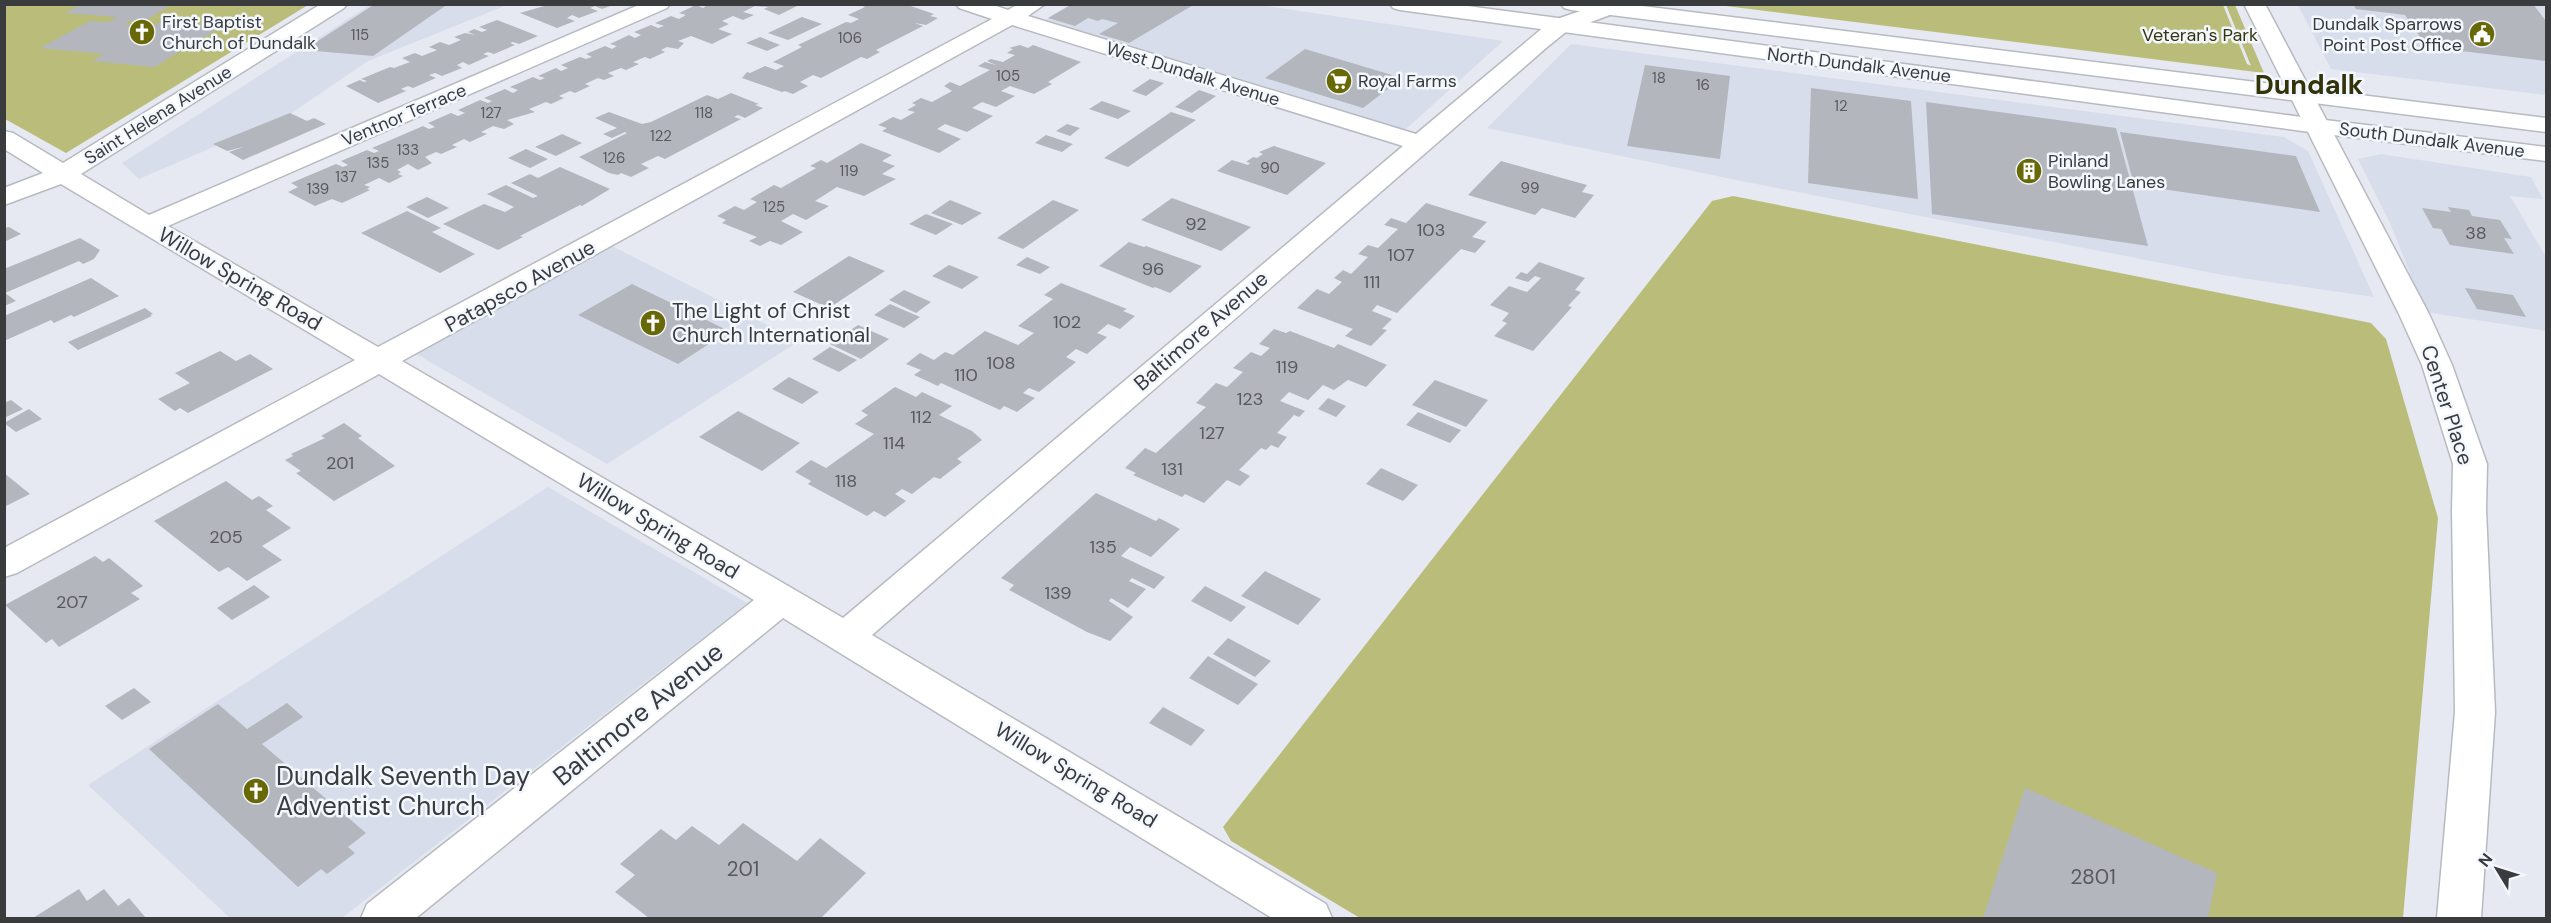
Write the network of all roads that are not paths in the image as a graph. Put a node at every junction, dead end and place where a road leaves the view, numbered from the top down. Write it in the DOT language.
graph roads {
  1 [pos="337,4"];
  2 [pos="660,4"];
  3 [pos="966,4"];
  4 [pos="1035,4"];
  5 [pos="1400,4"];
  6 [pos="2254,4"];
  7 [pos="1612,7"];
  8 [pos="1565,15"];
  9 [pos="1011,18"];
  10 [pos="2310,111"];
  11 [pos="2547,125"];
  12 [pos="4,138"];
  13 [pos="1419,143"];
  14 [pos="2547,154"];
  15 [pos="65,173"];
  16 [pos="4,197"];
  17 [pos="147,225"];
  18 [pos="381,362"];
  19 [pos="4,564"];
  20 [pos="780,600"];
  21 [pos="844,638"];
  22 [pos="383,918"];
  23 [pos="1310,918"];
  24 [pos="2458,918"];
  1 -- 15 [label="street, Saint Helena Avenue"];
  2 -- 17 [label="street, Ventnor Terrace"];
  3 -- 9 [label="street, West Dundalk Avenue"];
  4 -- 9 [label="street, Patapsco Avenue"];
  5 -- 8 [label="street, North Dundalk Avenue"];
  6 -- 10 [label="street, Center Place"];
  7 -- 8 [label="street"];
  7 -- 10 [label="street, North Dundalk Avenue"];
  8 -- 10 [label="street, North Dundalk Avenue"];
  8 -- 13 [label="street, Baltimore Avenue"];
  9 -- 13 [label="street, West Dundalk Avenue"];
  9 -- 18 [label="street, Patapsco Avenue"];
  10 -- 11 [label="street, South Dundalk Avenue"];
  10 -- 14 [label="street, South Dundalk Avenue"];
  10 -- 24 [label="street, Center Place"];
  12 -- 15 [label="street, Willow Spring Road"];
  13 -- 21 [label="street, Baltimore Avenue"];
  15 -- 16 [label="street, Saint Helena Avenue"];
  15 -- 17 [label="street, Willow Spring Road"];
  17 -- 18 [label="street, Willow Spring Road"];
  18 -- 19 [label="street, Patapsco Avenue"];
  18 -- 20 [label="street, Willow Spring Road"];
  20 -- 21 [label="street, Willow Spring Road"];
  20 -- 22 [label="street, Baltimore Avenue"];
  21 -- 23 [label="street, Willow Spring Road"];
}
